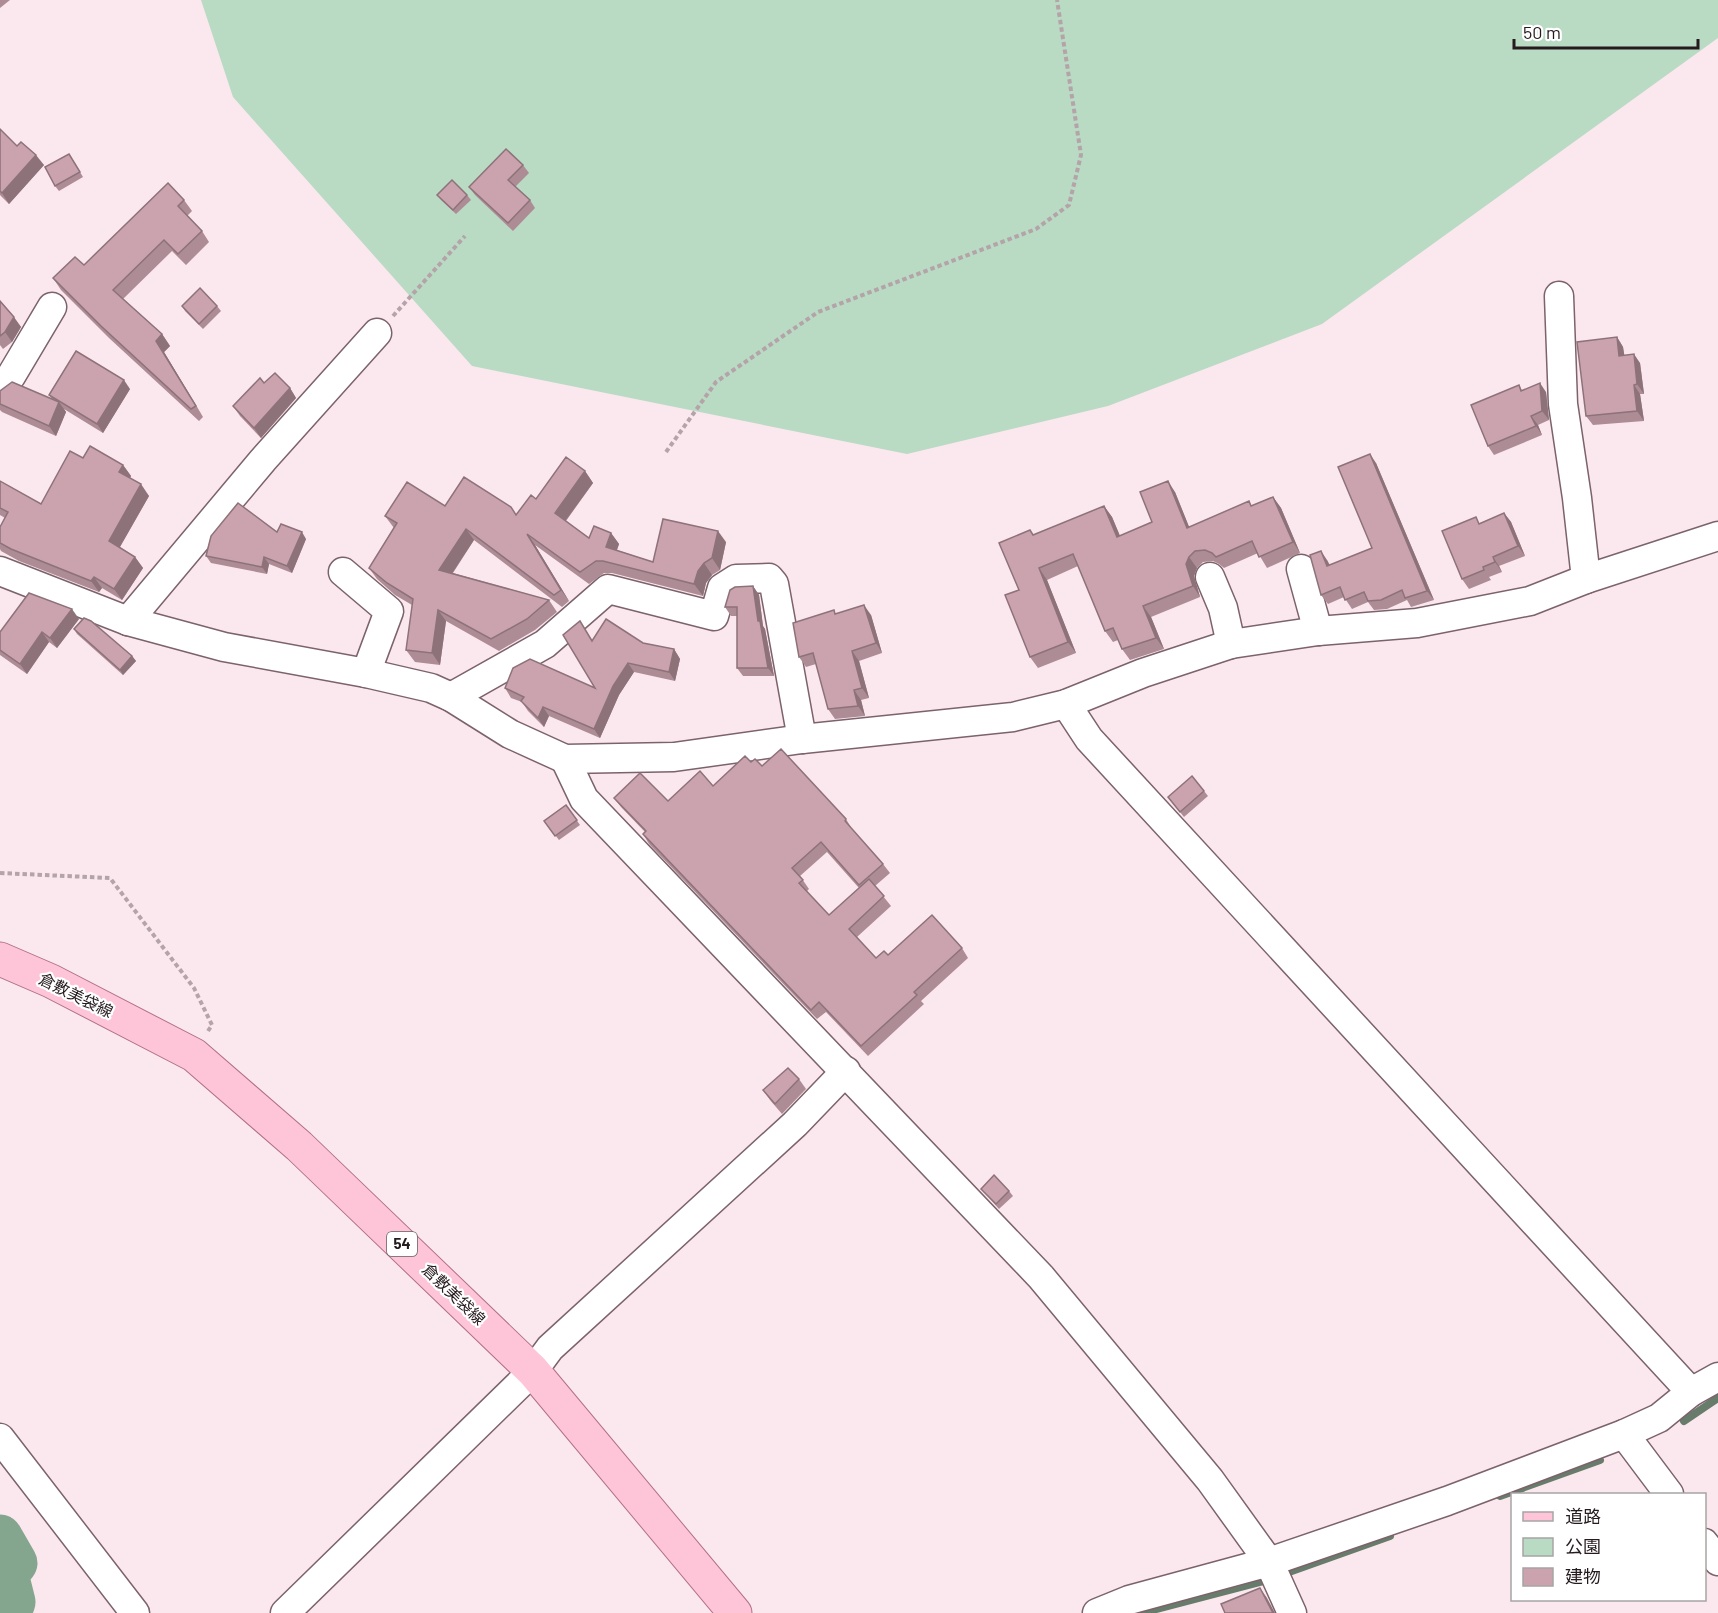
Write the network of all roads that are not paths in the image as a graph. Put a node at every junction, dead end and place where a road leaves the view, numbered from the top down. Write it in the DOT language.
graph roads {
  1 [pos="1559,296"];
  2 [pos="52,307"];
  3 [pos="377,333"];
  4 [pos="0,387"];
  5 [pos="1718,536"];
  6 [pos="1301,569"];
  7 [pos="0,571"];
  8 [pos="343,572"];
  9 [pos="1210,577"];
  10 [pos="1586,579"];
  11 [pos="128,621"];
  12 [pos="1318,631"];
  13 [pos="1231,644"];
  14 [pos="366,673"];
  15 [pos="451,697"];
  16 [pos="1066,704"];
  17 [pos="802,739"];
  18 [pos="565,759"];
  19 [pos="0,959"];
  20 [pos="846,1071"];
  21 [pos="533,1371"];
  22 [pos="1718,1377"];
  23 [pos="1691,1392"];
  24 [pos="1624,1434"];
  25 [pos="0,1438"];
  26 [pos="1668,1493"];
  27 [pos="1706,1546"];
  28 [pos="1718,1561"];
  29 [pos="1274,1572"];
  30 [pos="135,1613"];
  31 [pos="285,1613"];
  32 [pos="735,1613"];
  33 [pos="1097,1613"];
  34 [pos="1292,1613"];
  1 -- 10 [label="street"];
  2 -- 4 [label="street"];
  3 -- 11 [label="street"];
  5 -- 10 [label="street"];
  6 -- 12 [label="street"];
  7 -- 11 [label="street"];
  8 -- 14 [label="street"];
  9 -- 13 [label="street"];
  10 -- 12 [label="street"];
  11 -- 14 [label="street"];
  12 -- 13 [label="street"];
  13 -- 16 [label="street"];
  14 -- 15 [label="street"];
  15 -- 17 [label="street"];
  15 -- 18 [label="street"];
  16 -- 17 [label="street"];
  16 -- 23 [label="street"];
  17 -- 18 [label="street"];
  18 -- 20 [label="street"];
  19 -- 21 [label="main road, 倉敷美袋線 / 54"];
  20 -- 21 [label="street"];
  20 -- 29 [label="street"];
  21 -- 31 [label="street"];
  21 -- 32 [label="main road, 倉敷美袋線 / 54"];
  22 -- 23 [label="street"];
  23 -- 24 [label="street"];
  24 -- 26 [label="street"];
  24 -- 29 [label="street"];
  25 -- 30 [label="street"];
  27 -- 28 [label="street"];
  29 -- 33 [label="street"];
  29 -- 34 [label="street"];
}
